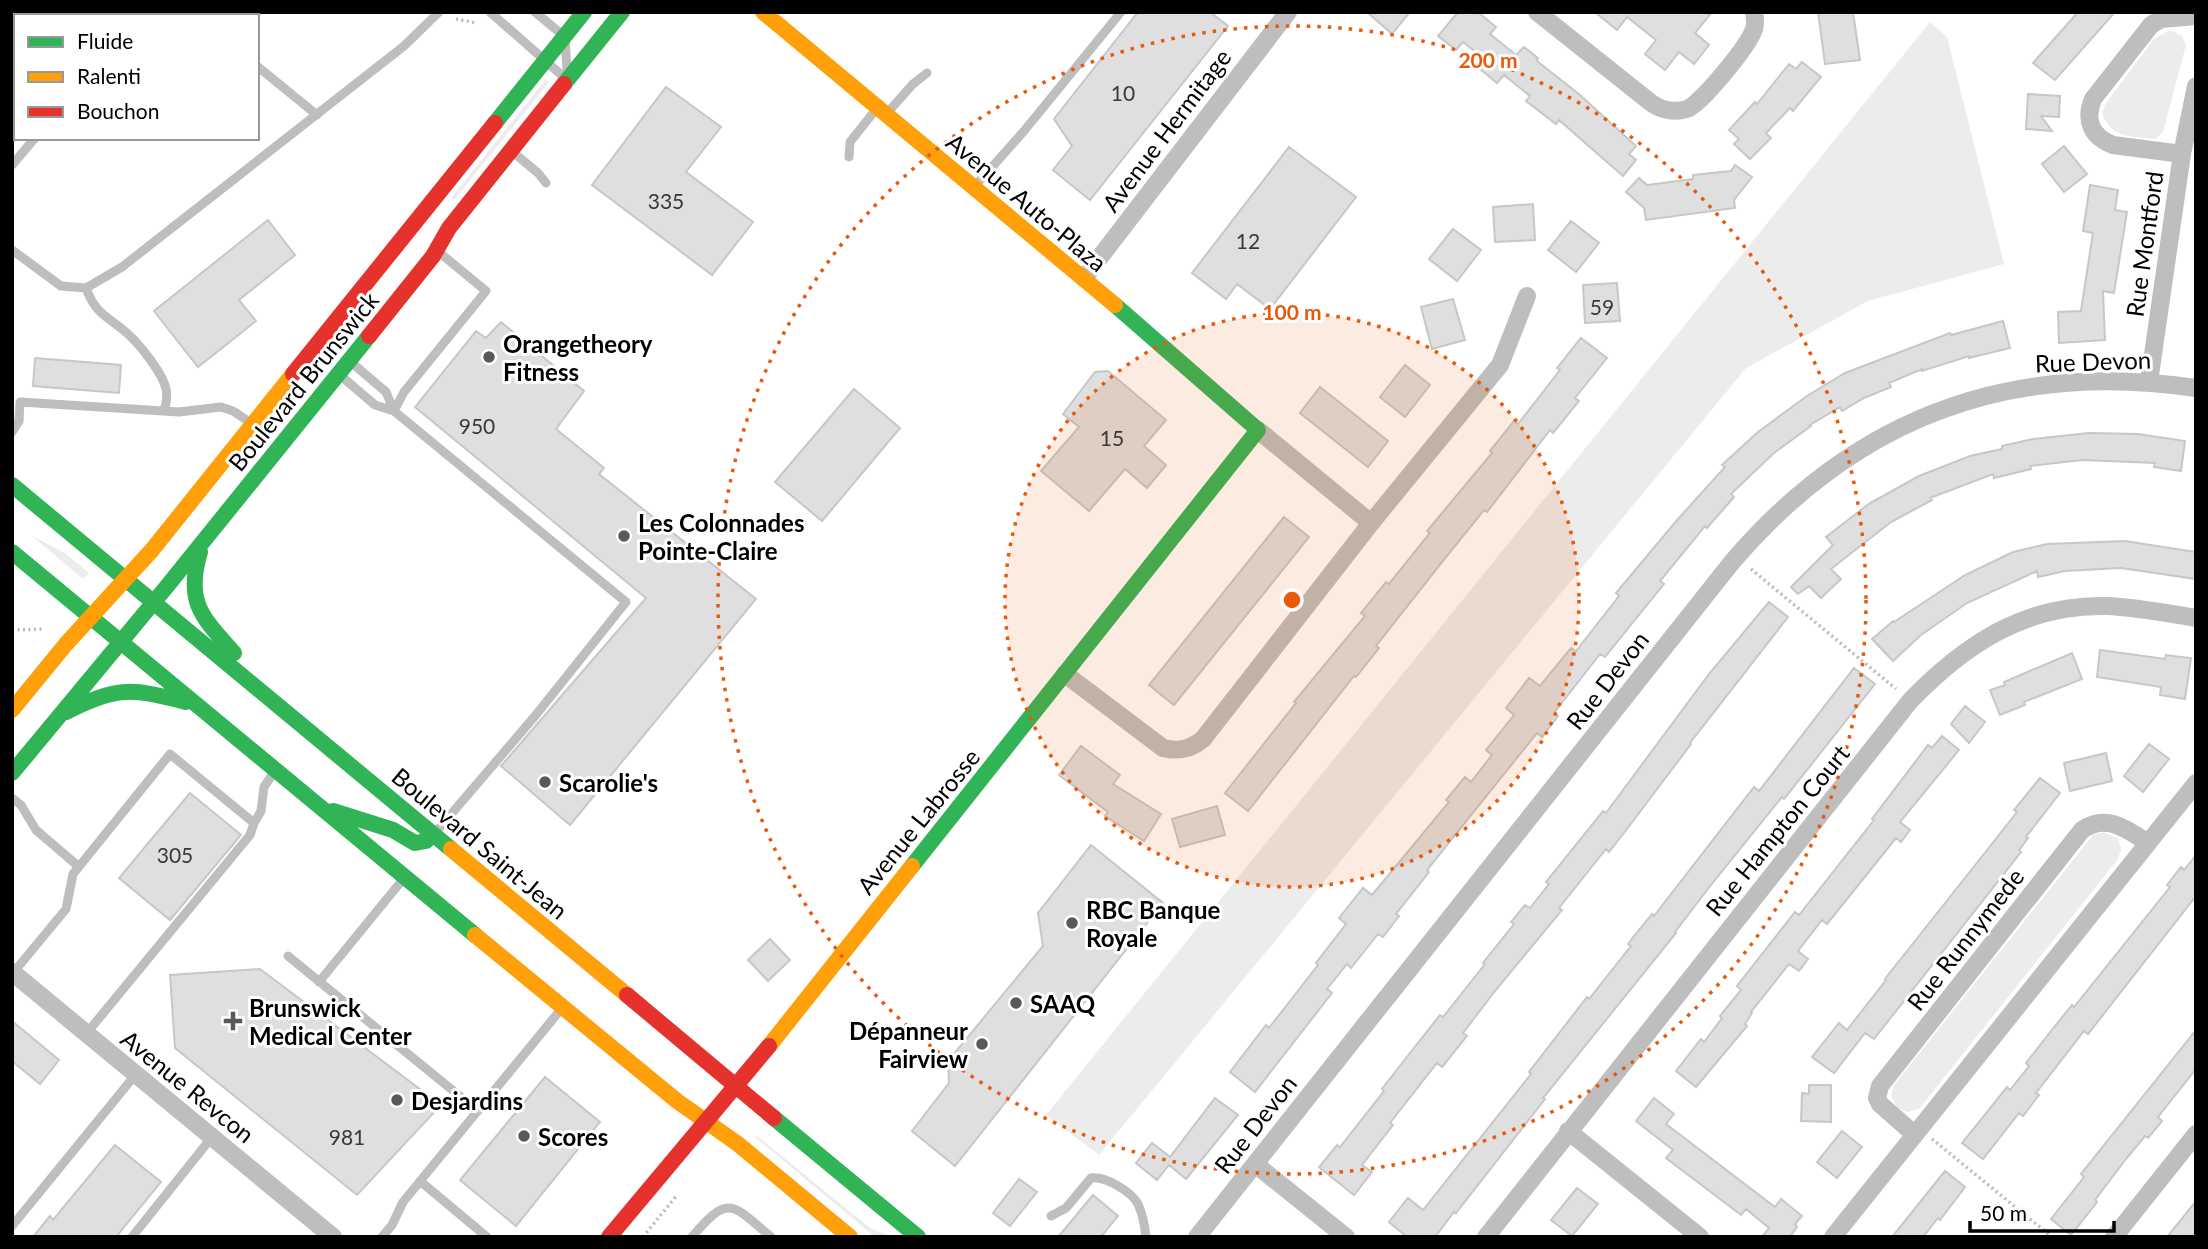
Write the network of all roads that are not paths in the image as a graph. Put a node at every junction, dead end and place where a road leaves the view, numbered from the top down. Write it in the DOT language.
graph roads {
  1 [pos="439,12"];
  2 [pos="490,12"];
  3 [pos="535,12"];
  4 [pos="584,12"];
  5 [pos="622,12"];
  6 [pos="763,12"];
  7 [pos="1121,12"];
  8 [pos="1288,12"];
  9 [pos="1537,12"];
  10 [pos="1754,12"];
  11 [pos="2196,16"];
  12 [pos="565,37"];
  13 [pos="545,62"];
  14 [pos="259,68"];
  15 [pos="927,73"];
  16 [pos="568,80"];
  17 [pos="2196,86"];
  18 [pos="882,111"];
  19 [pos="317,114"];
  20 [pos="33,140"];
  21 [pos="511,151"];
  22 [pos="2182,154"];
  23 [pos="849,157"];
  24 [pos="12,165"];
  25 [pos="545,183"];
  26 [pos="974,187"];
  27 [pos="12,250"];
  28 [pos="436,250"];
  29 [pos="1084,278"];
  30 [pos="86,288"];
  31 [pos="1527,296"];
  32 [pos="349,360"];
  33 [pos="338,374"];
  34 [pos="2149,382"];
  35 [pos="2196,388"];
  36 [pos="164,411"];
  37 [pos="394,411"];
  38 [pos="253,424"];
  39 [pos="1258,430"];
  40 [pos="12,432"];
  41 [pos="12,485"];
  42 [pos="1371,523"];
  43 [pos="206,538"];
  44 [pos="12,552"];
  45 [pos="127,580"];
  46 [pos="153,602"];
  47 [pos="92,618"];
  48 [pos="2196,618"];
  49 [pos="120,642"];
  50 [pos="1065,674"];
  51 [pos="194,704"];
  52 [pos="279,705"];
  53 [pos="12,710"];
  54 [pos="60,716"];
  55 [pos="275,771"];
  56 [pos="12,773"];
  57 [pos="2196,783"];
  58 [pos="12,797"];
  59 [pos="317,806"];
  60 [pos="254,824"];
  61 [pos="433,834"];
  62 [pos="2148,843"];
  63 [pos="78,866"];
  64 [pos="405,877"];
  65 [pos="288,956"];
  66 [pos="12,972"];
  67 [pos="319,982"];
  68 [pos="563,1007"];
  69 [pos="86,1034"];
  70 [pos="136,1074"];
  71 [pos="736,1086"];
  72 [pos="478,1111"];
  73 [pos="707,1122"];
  74 [pos="1568,1131"];
  75 [pos="2196,1134"];
  76 [pos="1923,1136"];
  77 [pos="212,1137"];
  78 [pos="1255,1164"];
  79 [pos="420,1181"];
  80 [pos="1051,1216"];
  81 [pos="12,1226"];
  82 [pos="617,1232"];
  83 [pos="132,1237"];
  84 [pos="332,1237"];
  85 [pos="382,1237"];
  86 [pos="487,1237"];
  87 [pos="692,1237"];
  88 [pos="771,1237"];
  89 [pos="850,1237"];
  90 [pos="918,1237"];
  91 [pos="1146,1237"];
  92 [pos="1197,1237"];
  93 [pos="1346,1237"];
  94 [pos="1486,1237"];
  95 [pos="1700,1237"];
  96 [pos="1833,1237"];
  97 [pos="2114,1237"];
  1 -- 19 [label="lane"];
  2 -- 13 [label="lane"];
  3 -- 12 [label="lane"];
  4 -- 12 [label="street, Boulevard Brunswick"];
  5 -- 16 [label="street, Boulevard Brunswick"];
  6 -- 18 [label="street, Avenue Auto-Plaza"];
  7 -- 26 [label="lane"];
  8 -- 29 [label="street, Avenue Hermitage"];
  9 -- 10 [label="street"];
  11 -- 22 [label="street, Rue Montford"];
  12 -- 13 [label="street, Boulevard Brunswick"];
  12 -- 16 [label="lane"];
  13 -- 16 [label="lane"];
  13 -- 38 [label="street, Boulevard Brunswick"];
  14 -- 19 [label="lane"];
  15 -- 18 [label="lane"];
  16 -- 21 [label="street, Boulevard Brunswick"];
  17 -- 22 [label="street, Rue Montford"];
  18 -- 23 [label="lane"];
  18 -- 26 [label="street, Avenue Auto-Plaza"];
  19 -- 30 [label="lane"];
  20 -- 24 [label="lane"];
  21 -- 25 [label="lane"];
  21 -- 28 [label="street, Boulevard Brunswick"];
  22 -- 34 [label="street, Rue Montford"];
  26 -- 29 [label="street, Avenue Auto-Plaza"];
  27 -- 30 [label="lane"];
  28 -- 32 [label="street, Boulevard Brunswick"];
  28 -- 37 [label="lane"];
  29 -- 39 [label="street, Avenue Auto-Plaza"];
  30 -- 36 [label="lane"];
  31 -- 42 [label="street"];
  32 -- 33 [label="street, Boulevard Brunswick"];
  32 -- 37 [label="lane"];
  33 -- 37 [label="lane"];
  33 -- 43 [label="street, Boulevard Brunswick"];
  34 -- 35 [label="street, Rue Devon"];
  34 -- 78 [label="street, Rue Devon"];
  36 -- 38 [label="lane"];
  36 -- 40 [label="lane"];
  37 -- 61 [label="lane"];
  38 -- 45 [label="street, Boulevard Brunswick"];
  39 -- 42 [label="street"];
  39 -- 50 [label="street, Avenue Labrosse"];
  41 -- 45 [label="street, Boulevard Saint-Jean"];
  42 -- 50 [label="street"];
  43 -- 46 [label="street, Boulevard Brunswick"];
  43 -- 52 [label="street"];
  44 -- 47 [label="street"];
  45 -- 46 [label="street, Boulevard Saint-Jean"];
  45 -- 47 [label="street, Boulevard Brunswick"];
  46 -- 49 [label="street, Boulevard Brunswick"];
  46 -- 52 [label="street, Boulevard Saint-Jean"];
  47 -- 49 [label="street"];
  47 -- 53 [label="street, Boulevard Brunswick"];
  48 -- 74 [label="street, Rue Hampton Court"];
  49 -- 51 [label="street"];
  49 -- 54 [label="street, Boulevard Brunswick"];
  50 -- 71 [label="street, Avenue Labrosse"];
  51 -- 54 [label="street"];
  51 -- 55 [label="street"];
  52 -- 61 [label="street, Boulevard Saint-Jean"];
  54 -- 56 [label="street, Boulevard Brunswick"];
  55 -- 59 [label="street"];
  55 -- 60 [label="lane"];
  57 -- 62 [label="street"];
  58 -- 63 [label="lane"];
  59 -- 61 [label="street"];
  59 -- 64 [label="street"];
  60 -- 63 [label="lane"];
  60 -- 69 [label="lane"];
  61 -- 71 [label="street, Boulevard Saint-Jean"];
  62 -- 76 [label="street"];
  62 -- 76 [label="street, Rue Runnymede"];
  63 -- 66 [label="lane"];
  64 -- 67 [label="lane"];
  64 -- 68 [label="street"];
  65 -- 67 [label="lane"];
  66 -- 69 [label="street, Avenue Revcon"];
  67 -- 72 [label="lane"];
  68 -- 72 [label="lane"];
  68 -- 73 [label="street"];
  69 -- 70 [label="street, Avenue Revcon"];
  70 -- 77 [label="street, Avenue Revcon"];
  70 -- 81 [label="lane"];
  71 -- 73 [label="street, Avenue Labrosse"];
  71 -- 90 [label="street, Boulevard Saint-Jean"];
  72 -- 79 [label="lane"];
  73 -- 82 [label="street, Avenue Labrosse"];
  73 -- 89 [label="street"];
  74 -- 94 [label="street, Rue Hampton Court"];
  74 -- 95 [label="street"];
  75 -- 97 [label="street"];
  76 -- 96 [label="street"];
  77 -- 83 [label="lane"];
  77 -- 84 [label="street, Avenue Revcon"];
  78 -- 92 [label="street, Rue Devon"];
  78 -- 93 [label="street"];
  79 -- 85 [label="lane"];
  79 -- 86 [label="lane"];
  80 -- 91 [label="lane"];
  87 -- 88 [label="lane"];
}
